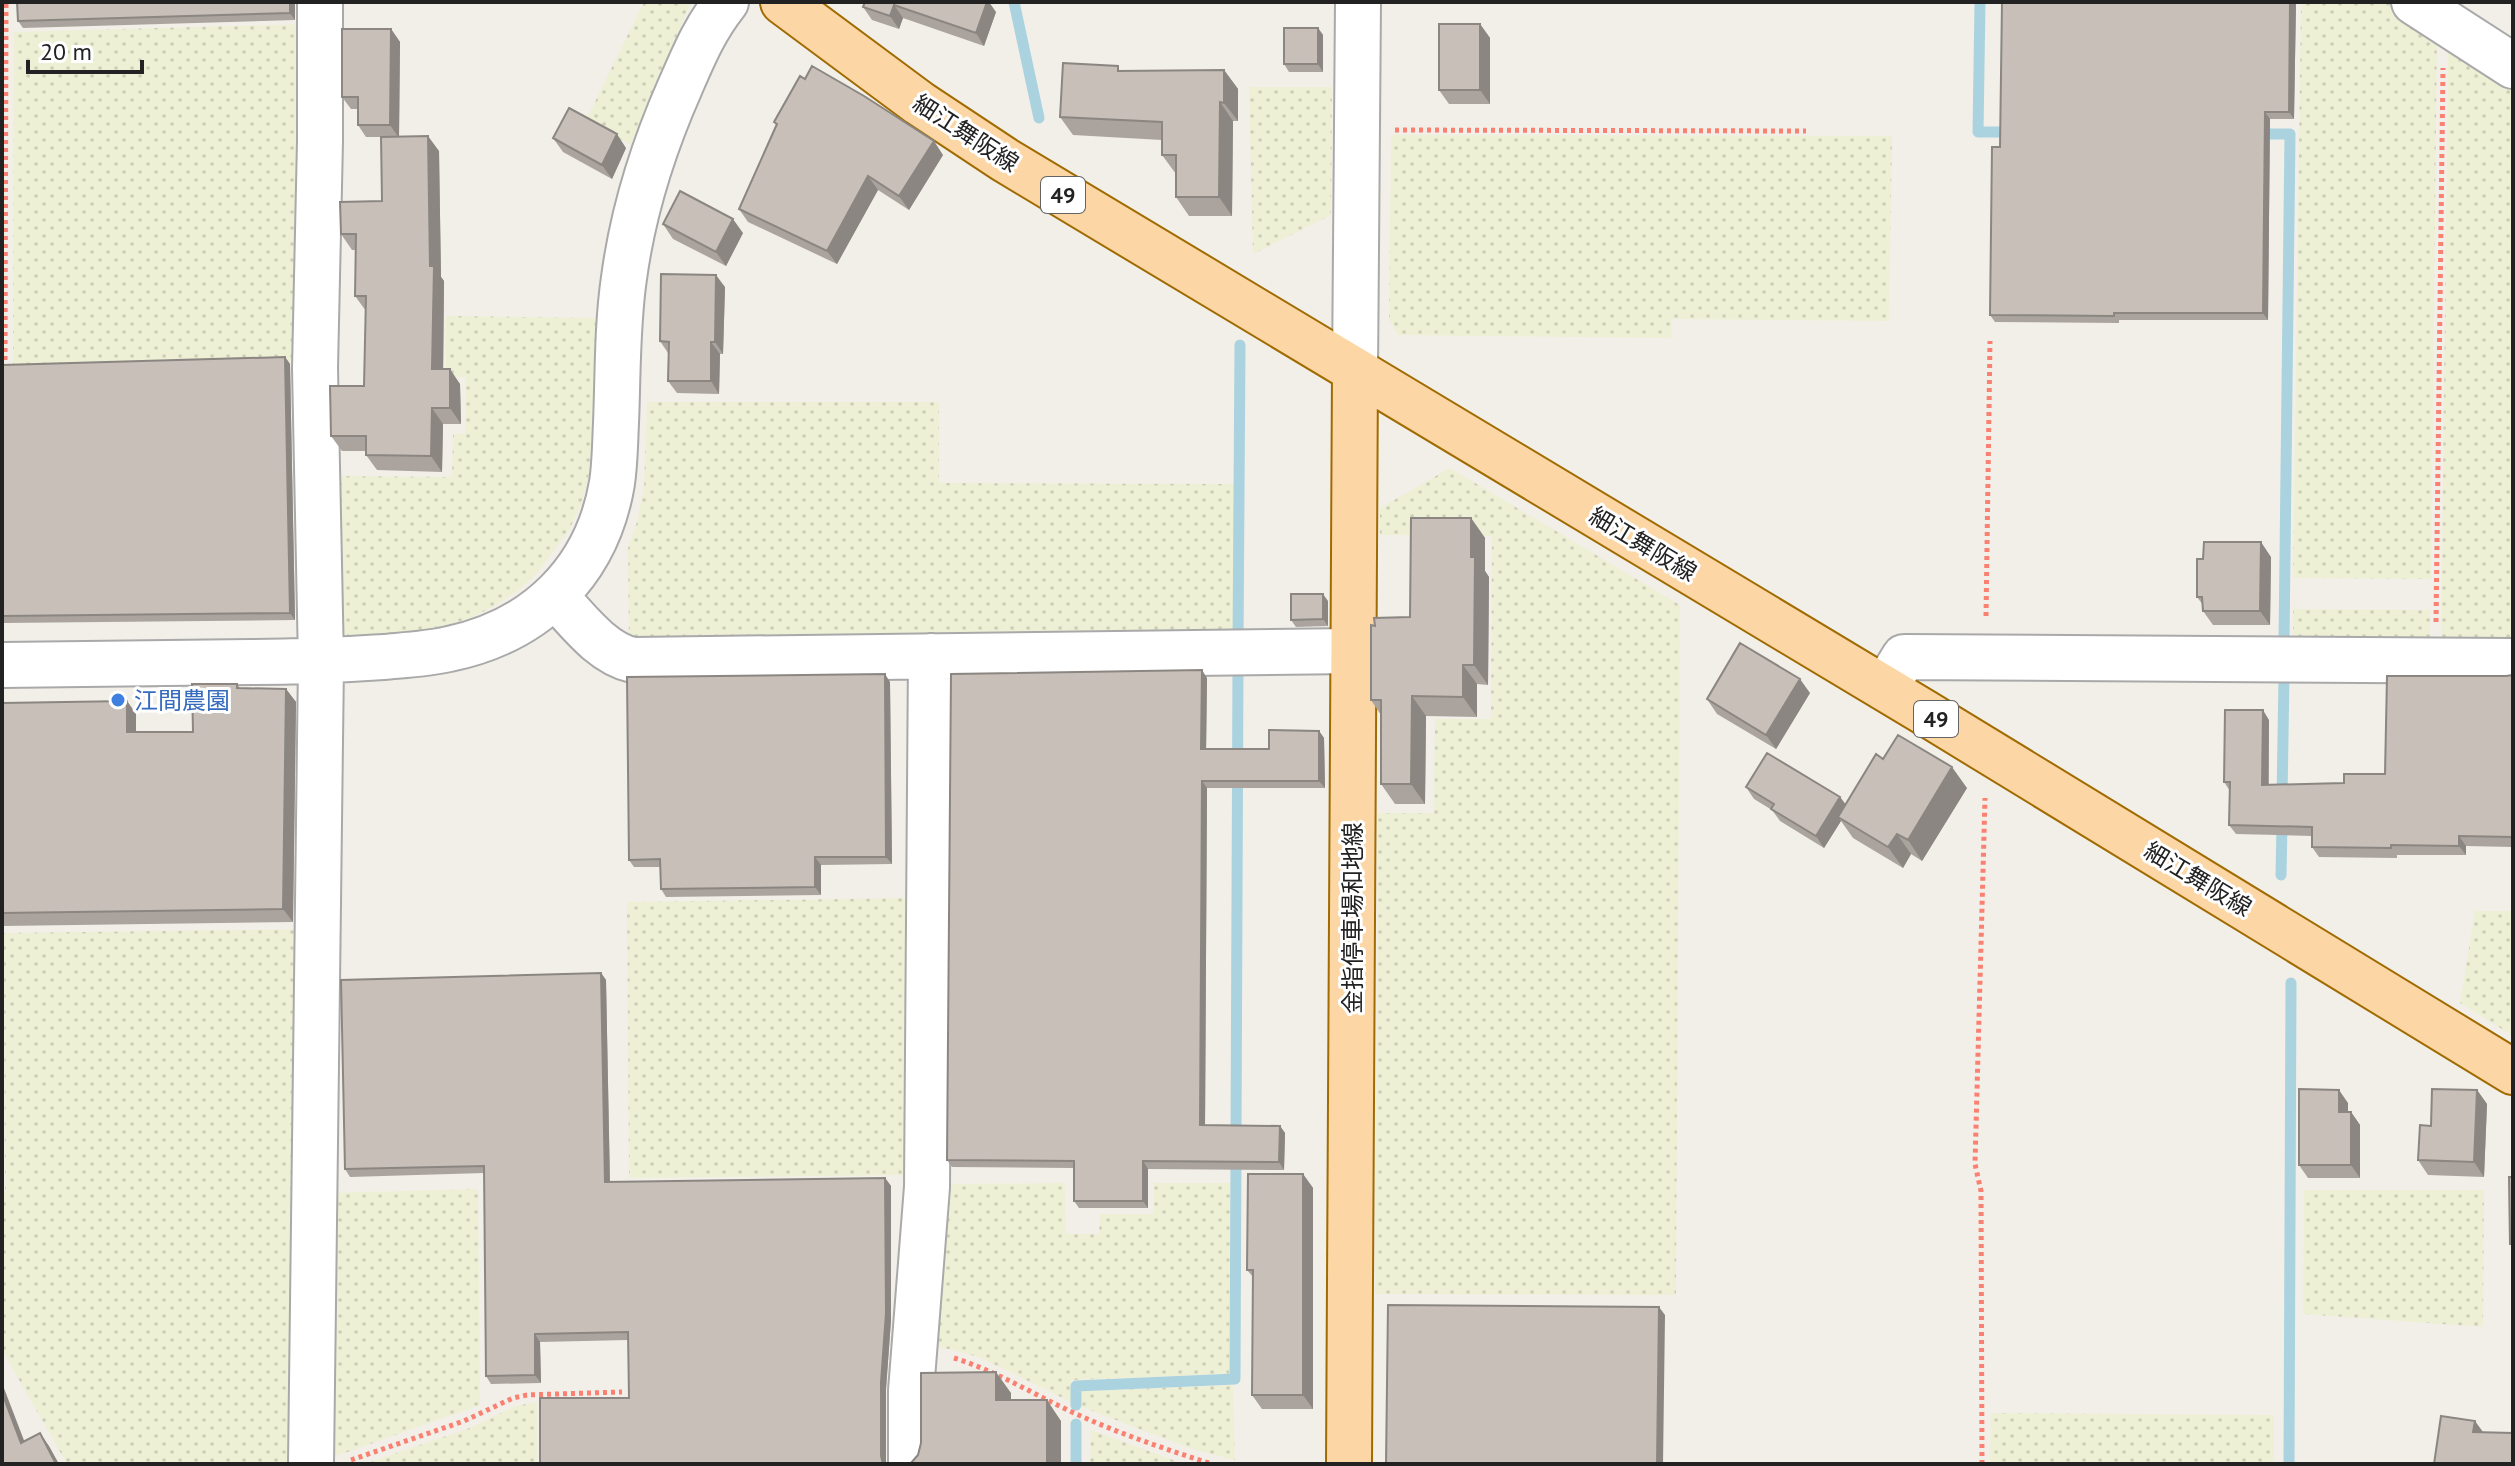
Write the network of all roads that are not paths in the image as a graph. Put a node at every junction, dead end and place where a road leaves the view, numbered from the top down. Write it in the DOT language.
graph roads {
  1 [pos="320,2"];
  2 [pos="726,2"];
  3 [pos="783,2"];
  4 [pos="1358,2"];
  5 [pos="2414,2"];
  6 [pos="2513,66"];
  7 [pos="1355,372"];
  8 [pos="555,596"];
  9 [pos="1354,651"];
  10 [pos="931,656"];
  11 [pos="2513,661"];
  12 [pos="321,662"];
  13 [pos="2,665"];
  14 [pos="1885,688"];
  15 [pos="2513,1072"];
  16 [pos="311,1464"];
  17 [pos="911,1464"];
  18 [pos="1349,1464"];
  1 -- 12 [label="street"];
  2 -- 8 [label="street"];
  3 -- 7 [label="main road, 細江舞阪線 / 49"];
  4 -- 7 [label="street"];
  5 -- 6 [label="street"];
  7 -- 9 [label="main road, 金指停車場和地線"];
  7 -- 14 [label="main road, 細江舞阪線 / 49"];
  8 -- 10 [label="street"];
  8 -- 12 [label="street"];
  9 -- 10 [label="street"];
  9 -- 18 [label="main road, 金指停車場和地線"];
  10 -- 17 [label="street"];
  11 -- 14 [label="street"];
  12 -- 13 [label="street"];
  12 -- 16 [label="street"];
  14 -- 15 [label="main road, 細江舞阪線 / 49"];
}
